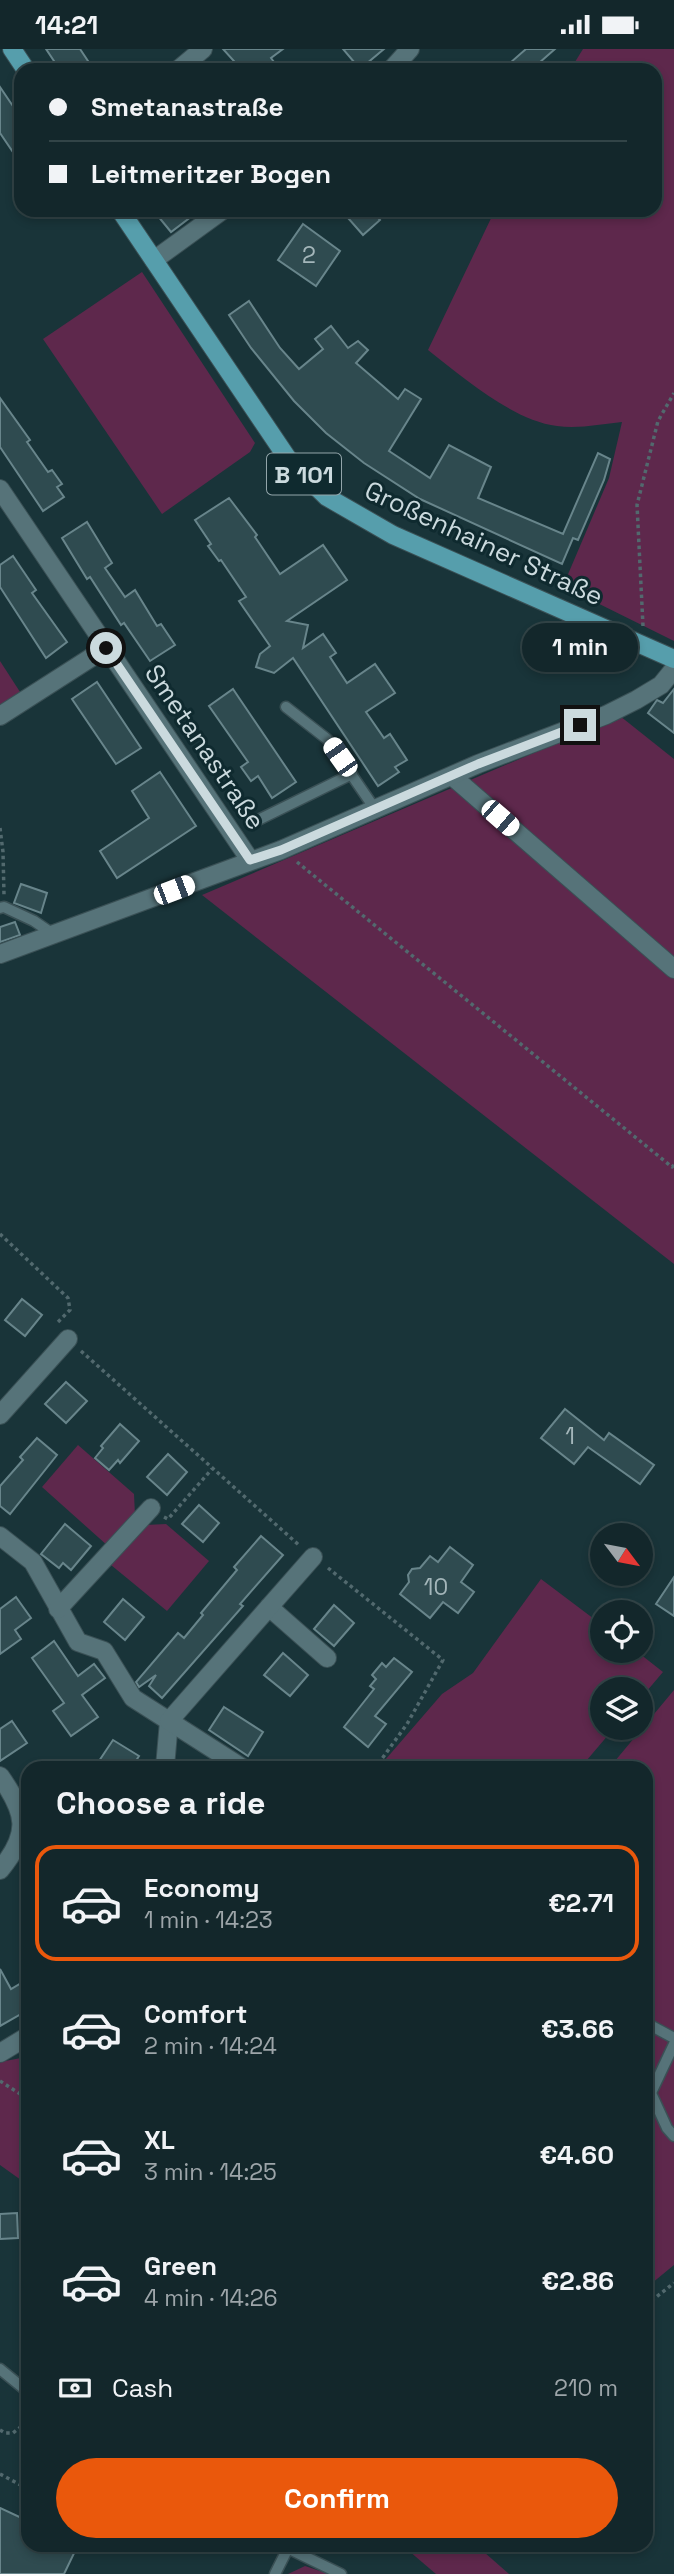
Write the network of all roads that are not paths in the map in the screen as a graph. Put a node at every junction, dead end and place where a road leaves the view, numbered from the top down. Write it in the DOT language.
graph roads {
  1 [pos="203,49"];
  2 [pos="410,49"];
  3 [pos="186,63"];
  4 [pos="397,63"];
  5 [pos="125,217"];
  6 [pos="213,217"];
  7 [pos="154,260"];
  8 [pos="0,489"];
  9 [pos="106,648"];
  10 [pos="674,659"];
  11 [pos="674,669"];
  12 [pos="285,707"];
  13 [pos="0,716"];
  14 [pos="352,774"];
  15 [pos="452,776"];
  16 [pos="375,809"];
  17 [pos="254,822"];
  18 [pos="250,860"];
  19 [pos="2,908"];
  20 [pos="53,934"];
  21 [pos="0,954"];
  22 [pos="674,969"];
  23 [pos="68,1339"];
  24 [pos="0,1415"];
  25 [pos="151,1508"];
  26 [pos="0,1536"];
  27 [pos="313,1557"];
  28 [pos="269,1607"];
  29 [pos="58,1609"];
  30 [pos="327,1658"];
  31 [pos="169,1721"];
  32 [pos="166,1761"];
  33 [pos="232,1761"];
  34 [pos="0,1776"];
  35 [pos="21,1816"];
  36 [pos="21,1838"];
  37 [pos="0,1870"];
  38 [pos="653,2027"];
  39 [pos="674,2038"];
  40 [pos="21,2040"];
  41 [pos="674,2044"];
  42 [pos="0,2053"];
  43 [pos="653,2089"];
  44 [pos="653,2097"];
  45 [pos="674,2136"];
  46 [pos="0,2369"];
  47 [pos="21,2386"];
  48 [pos="282,2552"];
  49 [pos="296,2552"];
  50 [pos="275,2574"];
  51 [pos="341,2574"];
  1 -- 3 [label="street"];
  2 -- 4 [label="street"];
  5 -- 7 [label="main road, Großenhainer Straße / B 101"];
  6 -- 7 [label="street"];
  7 -- 10 [label="main road, Großenhainer Straße / B 101"];
  8 -- 9 [label="street, Smetanastraße"];
  9 -- 13 [label="street"];
  9 -- 18 [label="street, Smetanastraße"];
  11 -- 15 [label="street"];
  12 -- 14 [label="lane"];
  14 -- 16 [label="lane"];
  14 -- 17 [label="lane"];
  15 -- 16 [label="street"];
  15 -- 22 [label="street"];
  16 -- 18 [label="street"];
  18 -- 20 [label="street"];
  19 -- 20 [label="lane"];
  20 -- 21 [label="street"];
  23 -- 24 [label="street"];
  25 -- 29 [label="street"];
  26 -- 29 [label="street"];
  27 -- 28 [label="street"];
  28 -- 30 [label="street"];
  28 -- 31 [label="street"];
  29 -- 31 [label="street"];
  31 -- 32 [label="street"];
  31 -- 33 [label="street"];
  34 -- 35 [label="street"];
  36 -- 37 [label="street"];
  38 -- 39 [label="lane"];
  40 -- 42 [label="street"];
  41 -- 43 [label="lane"];
  44 -- 45 [label="lane"];
  46 -- 47 [label="lane"];
  48 -- 50 [label="lane"];
  49 -- 51 [label="lane"];
}
